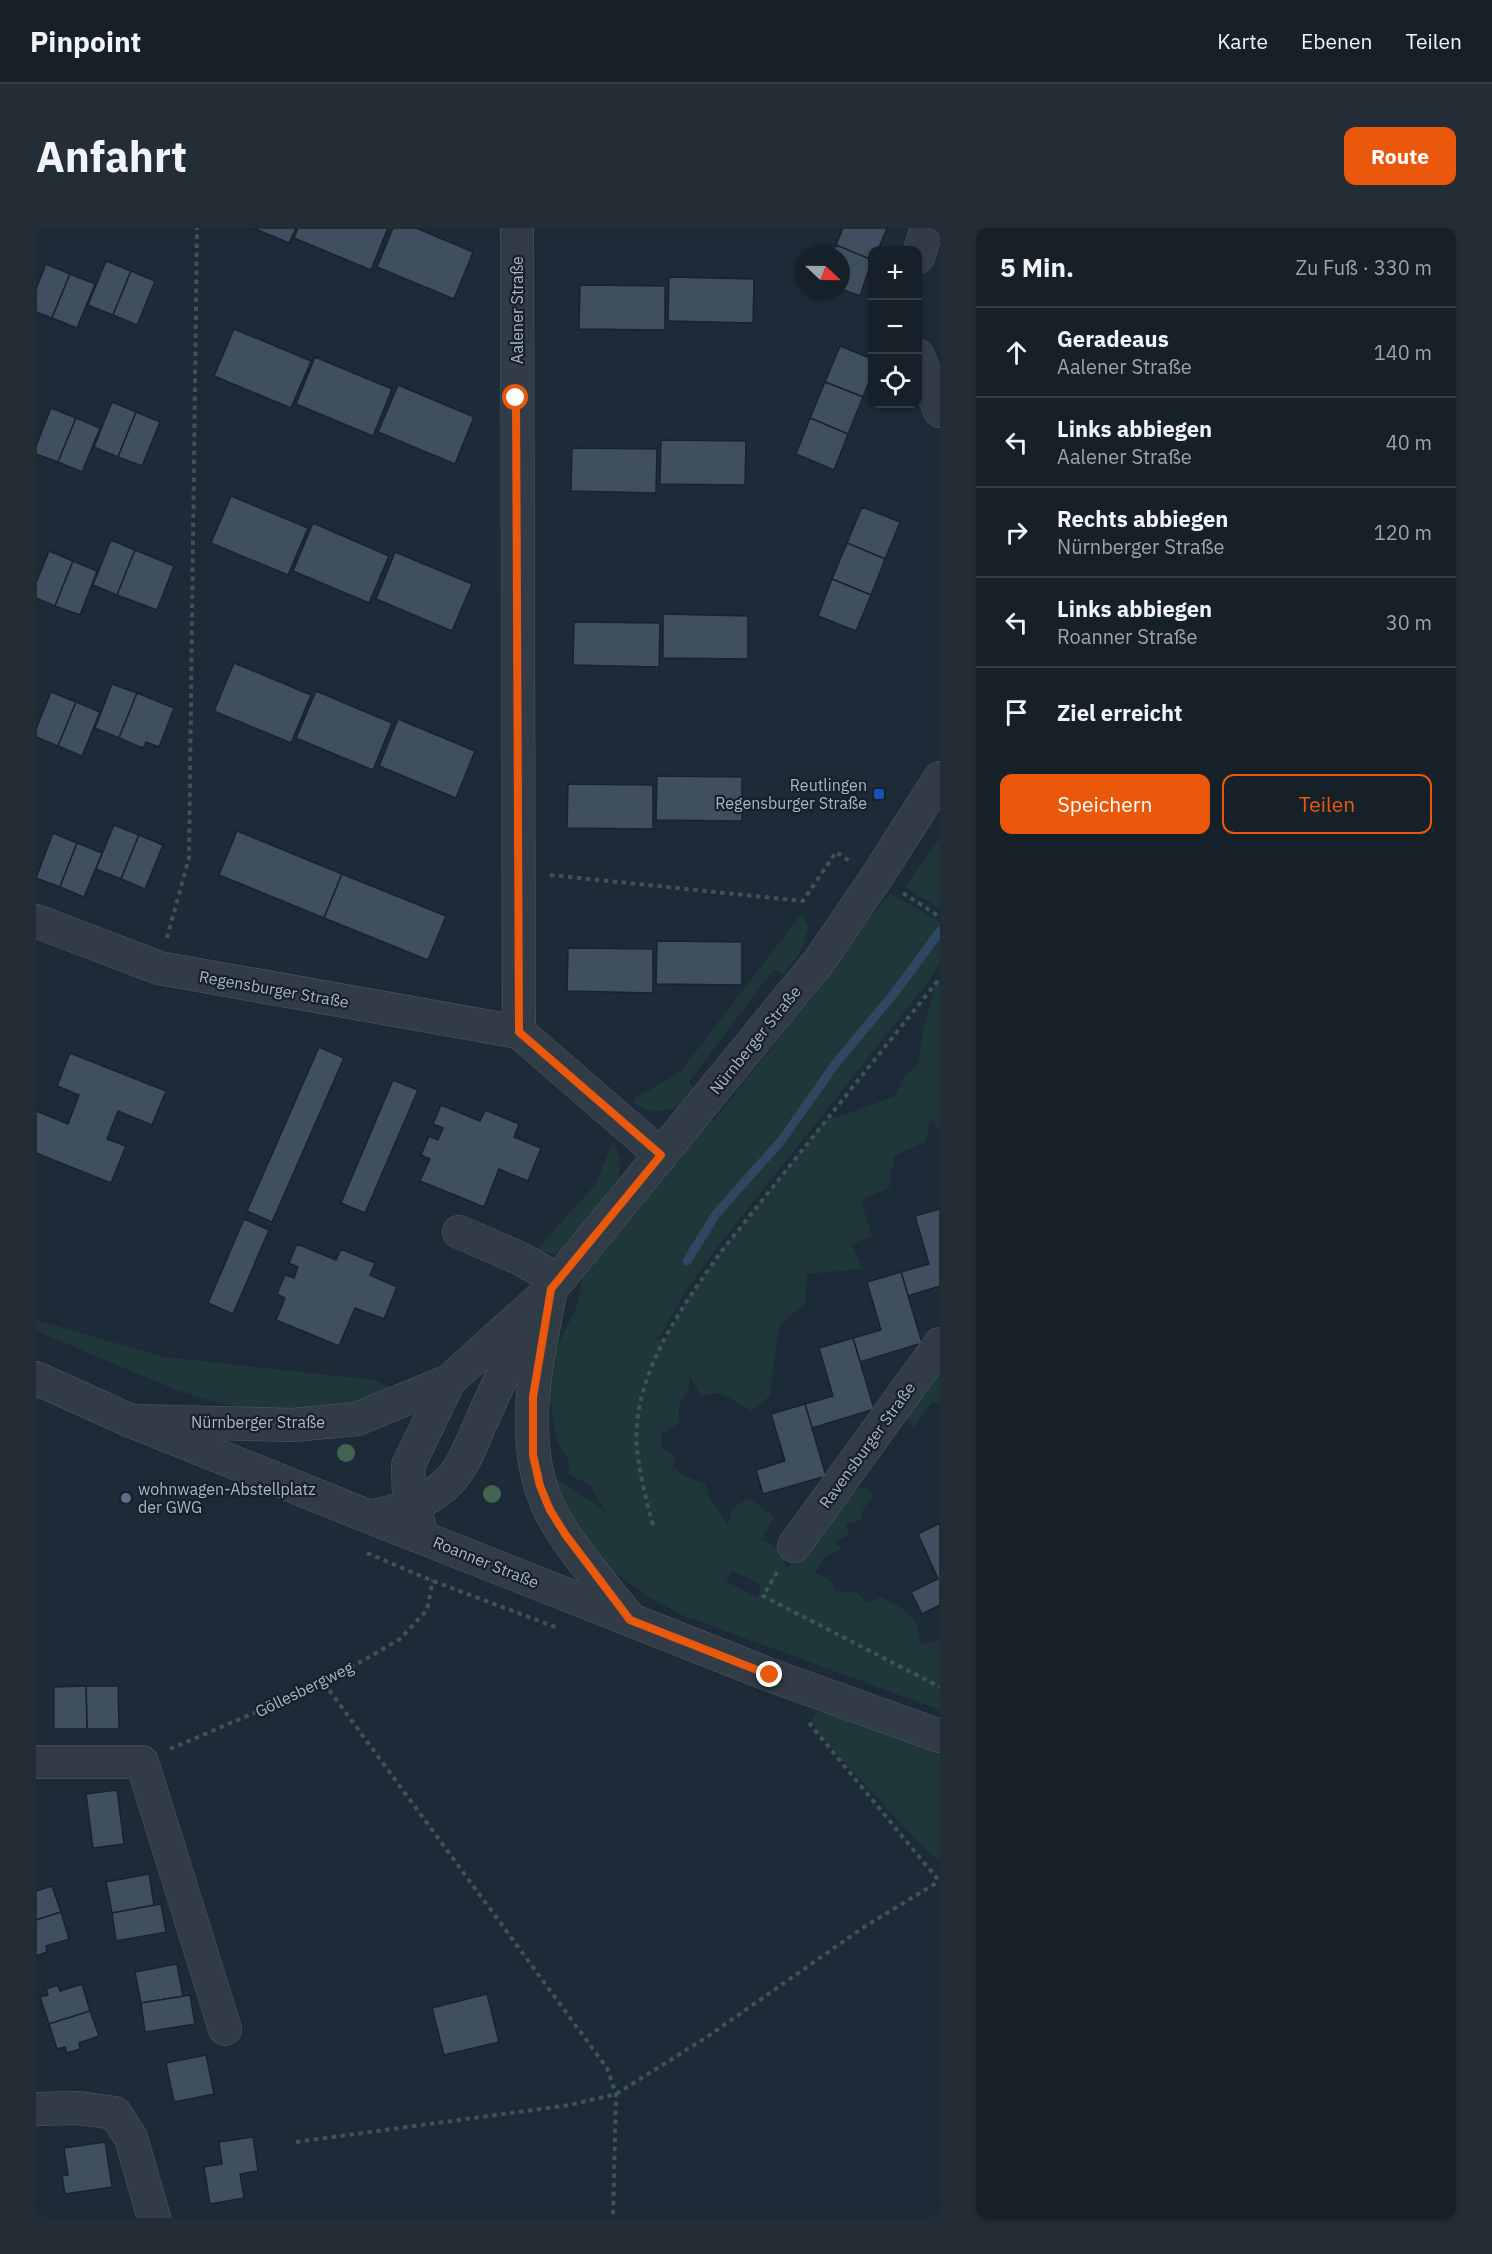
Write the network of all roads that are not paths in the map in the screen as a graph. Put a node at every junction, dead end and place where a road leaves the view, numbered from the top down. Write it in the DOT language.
graph roads {
  1 [pos="517,228"];
  2 [pos="927,228"];
  3 [pos="921,246"];
  4 [pos="922,366"];
  5 [pos="940,411"];
  6 [pos="940,778"];
  7 [pos="36,921"];
  8 [pos="519,1032"];
  9 [pos="661,1155"];
  10 [pos="459,1232"];
  11 [pos="555,1285"];
  12 [pos="940,1344"];
  13 [pos="36,1378"];
  14 [pos="449,1381"];
  15 [pos="131,1421"];
  16 [pos="412,1506"];
  17 [pos="370,1517"];
  18 [pos="428,1539"];
  19 [pos="794,1546"];
  20 [pos="630,1620"];
  21 [pos="940,1736"];
  22 [pos="36,1762"];
  23 [pos="225,2028"];
  24 [pos="36,2109"];
  25 [pos="154,2218"];
  1 -- 8 [label="street, Aalener Straße"];
  2 -- 3 [label="street"];
  4 -- 5 [label="street"];
  6 -- 9 [label="street, Nürnberger Straße"];
  7 -- 8 [label="street, Regensburger Straße"];
  8 -- 9 [label="street"];
  9 -- 11 [label="street, Nürnberger Straße"];
  10 -- 11 [label="street"];
  11 -- 14 [label="street, Nürnberger Straße"];
  11 -- 16 [label="street, Nürnberger Straße"];
  11 -- 20 [label="street, Nürnberger Straße"];
  12 -- 19 [label="street, Ravensburger Straße"];
  13 -- 15 [label="street, Roanner Straße"];
  14 -- 15 [label="street, Nürnberger Straße"];
  14 -- 16 [label="street, Nürnberger Straße"];
  15 -- 17 [label="street, Roanner Straße"];
  16 -- 17 [label="street, Nürnberger Straße"];
  16 -- 18 [label="street, Nürnberger Straße"];
  17 -- 18 [label="street, Roanner Straße"];
  18 -- 20 [label="street, Roanner Straße"];
  20 -- 21 [label="street, Roanner Straße"];
  22 -- 23 [label="street"];
  24 -- 25 [label="street"];
}
